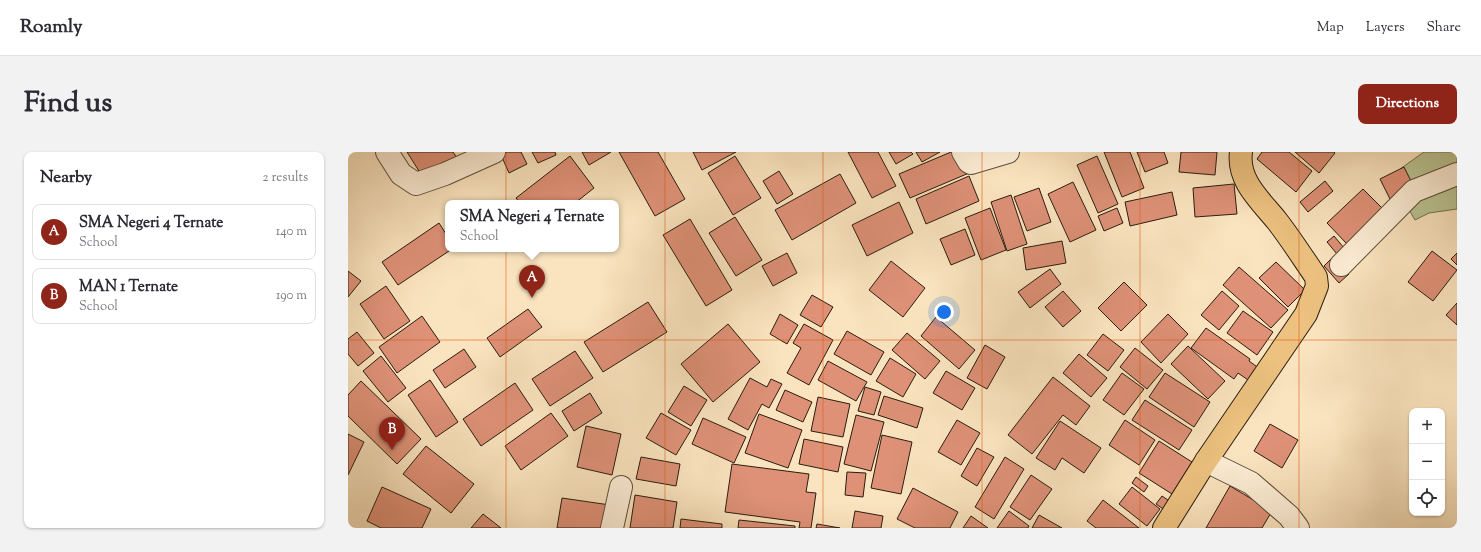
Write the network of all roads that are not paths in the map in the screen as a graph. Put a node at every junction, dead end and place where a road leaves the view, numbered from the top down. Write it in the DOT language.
graph roads {
  1 [pos="387,152"];
  2 [pos="494,152"];
  3 [pos="963,152"];
  4 [pos="1008,152"];
  5 [pos="1241,152"];
  6 [pos="1457,174"];
  7 [pos="1330,275"];
  8 [pos="1206,460"];
  9 [pos="621,487"];
  10 [pos="612,528"];
  11 [pos="1164,528"];
  12 [pos="1298,528"];
  1 -- 2 [label="street"];
  3 -- 4 [label="street"];
  5 -- 7 [label="main road"];
  6 -- 7 [label="street"];
  7 -- 8 [label="main road"];
  8 -- 11 [label="main road"];
  8 -- 12 [label="street"];
  9 -- 10 [label="street"];
}
